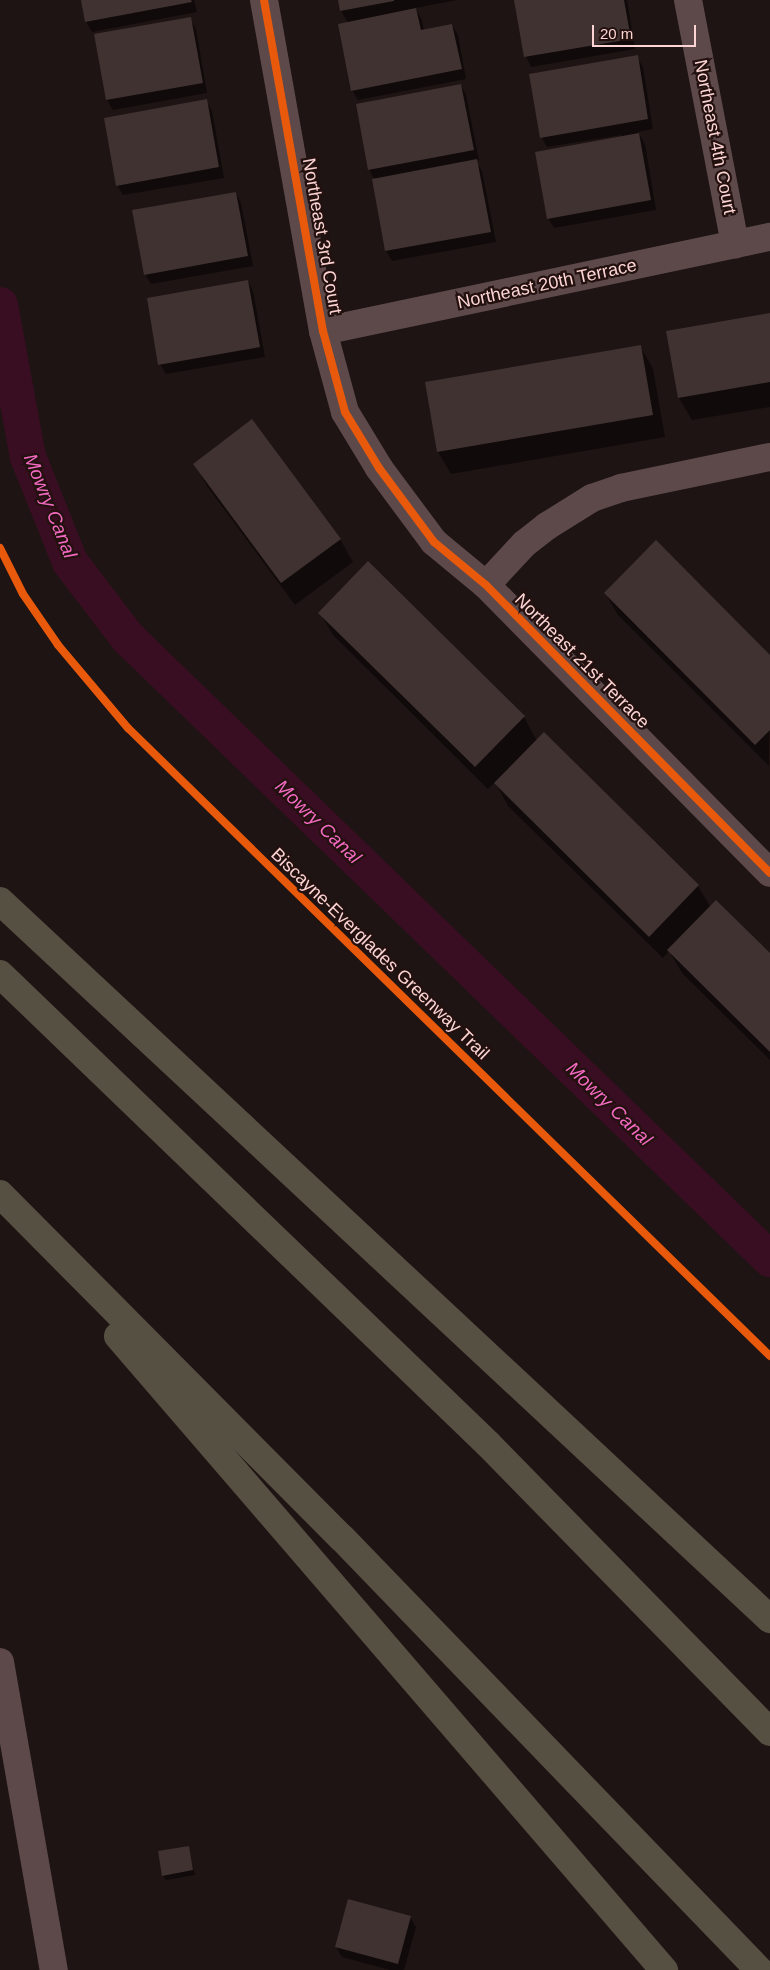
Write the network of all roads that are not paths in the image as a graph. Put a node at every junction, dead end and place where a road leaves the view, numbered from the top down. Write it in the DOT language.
graph roads {
  1 [pos="264,0"];
  2 [pos="688,0"];
  3 [pos="770,238"];
  4 [pos="735,245"];
  5 [pos="323,331"];
  6 [pos="770,457"];
  7 [pos="378,468"];
  8 [pos="486,585"];
  9 [pos="770,873"];
  10 [pos="0,901"];
  11 [pos="0,974"];
  12 [pos="0,1194"];
  13 [pos="0,1198"];
  14 [pos="770,1619"];
  15 [pos="0,1662"];
  16 [pos="770,1732"];
  17 [pos="54,1970"];
  18 [pos="664,1970"];
  19 [pos="759,1970"];
  1 -- 5 [label="street, Northeast 3rd Court"];
  2 -- 4 [label="street, Northeast 4th Court"];
  3 -- 4 [label="street, Northeast 20th Terrace"];
  4 -- 5 [label="street, Northeast 20th Terrace"];
  5 -- 7 [label="street, Northeast 3rd Court"];
  6 -- 8 [label="street"];
  7 -- 8 [label="street, Northeast 21st Terrace"];
  8 -- 9 [label="street, Northeast 21st Terrace"];
  10 -- 14 [label="highway"];
  11 -- 16 [label="highway"];
  12 -- 19 [label="highway"];
  13 -- 18 [label="highway"];
  15 -- 17 [label="street"];
}
